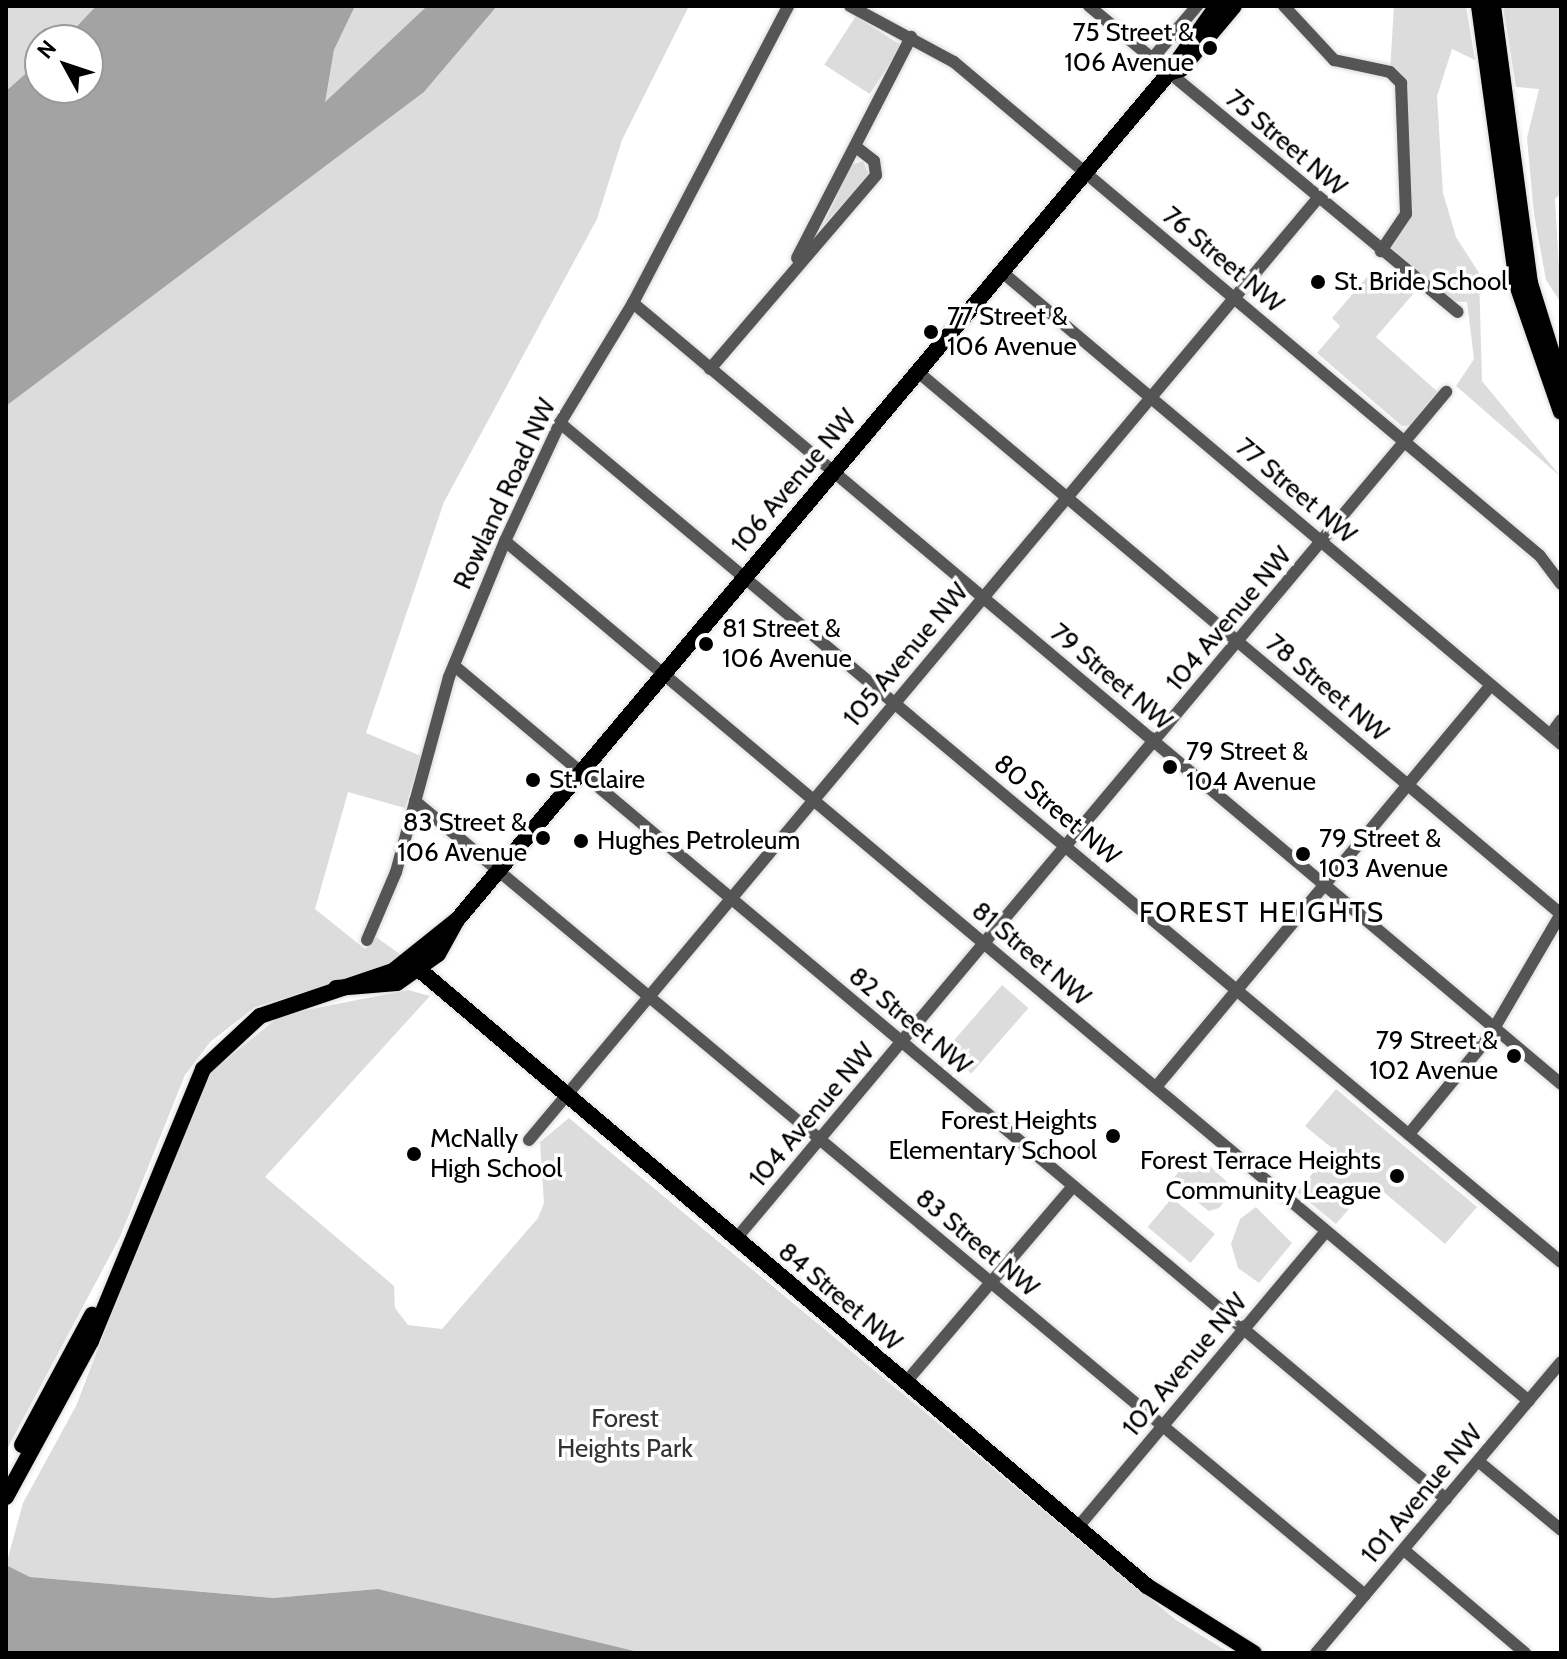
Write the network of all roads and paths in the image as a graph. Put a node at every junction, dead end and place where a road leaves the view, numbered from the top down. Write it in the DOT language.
graph roads {
  1 [pos="788,6"];
  2 [pos="850,6"];
  3 [pos="1089,6"];
  4 [pos="1197,6"];
  5 [pos="1217,6"];
  6 [pos="1234,6"];
  7 [pos="1284,6"];
  8 [pos="1479,6"];
  9 [pos="1493,6"];
  10 [pos="911,37"];
  11 [pos="1152,59"];
  12 [pos="1169,73"];
  13 [pos="855,146"];
  14 [pos="1085,173"];
  15 [pos="1318,198"];
  16 [pos="1381,251"];
  17 [pos="790,272"];
  18 [pos="1002,272"];
  19 [pos="1234,298"];
  20 [pos="633,303"];
  21 [pos="1457,312"];
  22 [pos="710,369"];
  23 [pos="918,372"];
  24 [pos="1561,382"];
  25 [pos="1446,392"];
  26 [pos="1151,398"];
  27 [pos="1561,412"];
  28 [pos="560,423"];
  29 [pos="1406,443"];
  30 [pos="833,472"];
  31 [pos="1067,497"];
  32 [pos="505,541"];
  33 [pos="1322,542"];
  34 [pos="745,577"];
  35 [pos="1561,584"];
  36 [pos="982,597"];
  37 [pos="1238,642"];
  38 [pos="457,668"];
  39 [pos="663,674"];
  40 [pos="1491,685"];
  41 [pos="895,703"];
  42 [pos="1561,720"];
  43 [pos="1551,734"];
  44 [pos="1154,742"];
  45 [pos="1561,744"];
  46 [pos="580,773"];
  47 [pos="1408,786"];
  48 [pos="814,799"];
  49 [pos="415,801"];
  50 [pos="1066,847"];
  51 [pos="499,870"];
  52 [pos="1325,886"];
  53 [pos="730,899"];
  54 [pos="1561,914"];
  55 [pos="367,940"];
  56 [pos="985,944"];
  57 [pos="414,967"];
  58 [pos="1237,990"];
  59 [pos="649,996"];
  60 [pos="1494,1028"];
  61 [pos="902,1042"];
  62 [pos="1561,1084"];
  63 [pos="1156,1087"];
  64 [pos="565,1097"];
  65 [pos="1409,1134"];
  66 [pos="820,1139"];
  67 [pos="529,1140"];
  68 [pos="1073,1186"];
  69 [pos="140,1216"];
  70 [pos="1326,1231"];
  71 [pos="735,1240"];
  72 [pos="1561,1262"];
  73 [pos="990,1283"];
  74 [pos="1244,1330"];
  75 [pos="1561,1362"];
  76 [pos="905,1383"];
  77 [pos="1529,1401"];
  78 [pos="1162,1427"];
  79 [pos="1478,1461"];
  80 [pos="6,1482"];
  81 [pos="6,1497"];
  82 [pos="1446,1499"];
  83 [pos="1078,1527"];
  84 [pos="1561,1530"];
  85 [pos="1404,1550"];
  86 [pos="1365,1595"];
  87 [pos="1254,1653"];
  88 [pos="1316,1653"];
  89 [pos="1525,1653"];
  1 -- 20 [label="street, Rowland Road NW"];
  2 -- 10 [label="street, 76 Street NW"];
  3 -- 11 [label="street, 75 Street NW"];
  4 -- 11 [label="street"];
  5 -- 12 [label="main road, 106 Avenue NW"];
  6 -- 12 [label="main road, 106 Avenue NW"];
  7 -- 16 [label="street"];
  8 -- 27 [label="main road"];
  9 -- 24 [label="main road"];
  10 -- 13 [label="street"];
  10 -- 14 [label="street, 76 Street NW"];
  11 -- 12 [label="street, 75 Street NW"];
  12 -- 14 [label="main road, 106 Avenue NW"];
  12 -- 15 [label="street, 75 Street NW"];
  13 -- 17 [label="street"];
  13 -- 17 [label="street"];
  14 -- 18 [label="main road, 106 Avenue NW"];
  14 -- 19 [label="street, 76 Street NW"];
  15 -- 16 [label="street, 75 Street NW"];
  15 -- 19 [label="street, 105 Avenue NW"];
  16 -- 21 [label="street, 75 Street NW"];
  17 -- 22 [label="street"];
  18 -- 23 [label="main road, 106 Avenue NW"];
  18 -- 26 [label="street, 77 Street NW"];
  19 -- 26 [label="street, 105 Avenue NW"];
  19 -- 29 [label="street, 76 Street NW"];
  20 -- 22 [label="street, 79 Street NW"];
  20 -- 28 [label="street, Rowland Road NW"];
  22 -- 30 [label="street, 79 Street NW"];
  23 -- 30 [label="main road, 106 Avenue NW"];
  23 -- 31 [label="street, 78 Street NW"];
  25 -- 29 [label="street, 104 Avenue NW"];
  26 -- 31 [label="street, 105 Avenue NW"];
  26 -- 33 [label="street, 77 Street NW"];
  28 -- 32 [label="street, Rowland Road NW"];
  28 -- 34 [label="street, 80 Street NW"];
  29 -- 33 [label="street, 104 Avenue NW"];
  29 -- 35 [label="street, 76 Street NW"];
  30 -- 34 [label="main road, 106 Avenue NW"];
  30 -- 36 [label="street, 79 Street NW"];
  31 -- 36 [label="street, 105 Avenue NW"];
  31 -- 37 [label="street, 78 Street NW"];
  32 -- 38 [label="street, Rowland Road NW"];
  32 -- 39 [label="street, 81 Street NW"];
  33 -- 37 [label="street, 104 Avenue NW"];
  33 -- 40 [label="street, 77 Street NW"];
  34 -- 39 [label="main road, 106 Avenue NW"];
  34 -- 41 [label="street, 80 Street NW"];
  36 -- 41 [label="street, 105 Avenue NW"];
  36 -- 44 [label="street, 79 Street NW"];
  37 -- 44 [label="street, 104 Avenue NW"];
  37 -- 47 [label="street, 78 Street NW"];
  38 -- 46 [label="street, 82 Street NW"];
  38 -- 49 [label="street, Rowland Road NW"];
  39 -- 46 [label="main road, 106 Avenue NW"];
  39 -- 48 [label="street, 81 Street NW"];
  40 -- 43 [label="street, 77 Street NW"];
  40 -- 47 [label="street"];
  41 -- 48 [label="street, 105 Avenue NW"];
  41 -- 50 [label="street, 80 Street NW"];
  42 -- 43 [label="street"];
  43 -- 45 [label="street, 77 Street NW"];
  44 -- 50 [label="street, 104 Avenue NW"];
  44 -- 52 [label="street, 79 Street NW"];
  46 -- 51 [label="main road, 106 Avenue NW"];
  46 -- 53 [label="street, 82 Street NW"];
  47 -- 52 [label="street"];
  47 -- 54 [label="street, 78 Street NW"];
  48 -- 53 [label="street, 105 Avenue NW"];
  48 -- 56 [label="street, 81 Street NW"];
  49 -- 51 [label="street, 83 Street NW"];
  49 -- 55 [label="street, Rowland Road NW"];
  50 -- 56 [label="street, 104 Avenue NW"];
  50 -- 58 [label="street, 80 Street NW"];
  51 -- 57 [label="main road, 106 Avenue NW"];
  51 -- 59 [label="street, 83 Street NW"];
  52 -- 58 [label="street"];
  52 -- 60 [label="street, 79 Street NW"];
  53 -- 59 [label="street, 105 Avenue NW"];
  53 -- 61 [label="street, 82 Street NW"];
  54 -- 60 [label="street"];
  56 -- 61 [label="street, 104 Avenue NW"];
  56 -- 63 [label="street, 81 Street NW"];
  57 -- 64 [label="main road, 84 Street NW"];
  57 -- 69 [label="main road"];
  58 -- 63 [label="street"];
  58 -- 65 [label="street, 80 Street NW"];
  59 -- 64 [label="street, 105 Avenue NW"];
  59 -- 66 [label="street, 83 Street NW"];
  60 -- 62 [label="street, 79 Street NW"];
  60 -- 65 [label="street"];
  61 -- 66 [label="street, 104 Avenue NW"];
  61 -- 68 [label="street, 82 Street NW"];
  63 -- 70 [label="street, 81 Street NW"];
  64 -- 67 [label="street, 105 Avenue NW"];
  64 -- 71 [label="main road, 84 Street NW"];
  65 -- 72 [label="street, 80 Street NW"];
  66 -- 71 [label="street, 104 Avenue NW"];
  66 -- 73 [label="street, 83 Street NW"];
  68 -- 73 [label="street"];
  68 -- 74 [label="street, 82 Street NW"];
  69 -- 80 [label="main road"];
  69 -- 81 [label="main road"];
  70 -- 74 [label="street, 102 Avenue NW"];
  70 -- 77 [label="street, 81 Street NW"];
  71 -- 76 [label="main road, 84 Street NW"];
  73 -- 76 [label="street"];
  73 -- 78 [label="street, 83 Street NW"];
  74 -- 78 [label="street, 102 Avenue NW"];
  74 -- 82 [label="street, 82 Street NW"];
  75 -- 77 [label="street, 101 Avenue NW"];
  76 -- 83 [label="main road, 84 Street NW"];
  77 -- 79 [label="street, 101 Avenue NW"];
  78 -- 83 [label="street, 102 Avenue NW"];
  78 -- 86 [label="street, 83 Street NW"];
  79 -- 82 [label="street, 101 Avenue NW"];
  79 -- 84 [label="street"];
  82 -- 85 [label="street, 101 Avenue NW"];
  83 -- 87 [label="main road, 84 Street NW"];
  85 -- 86 [label="street, 101 Avenue NW"];
  85 -- 89 [label="street"];
  86 -- 88 [label="street, 101 Avenue NW"];
}
